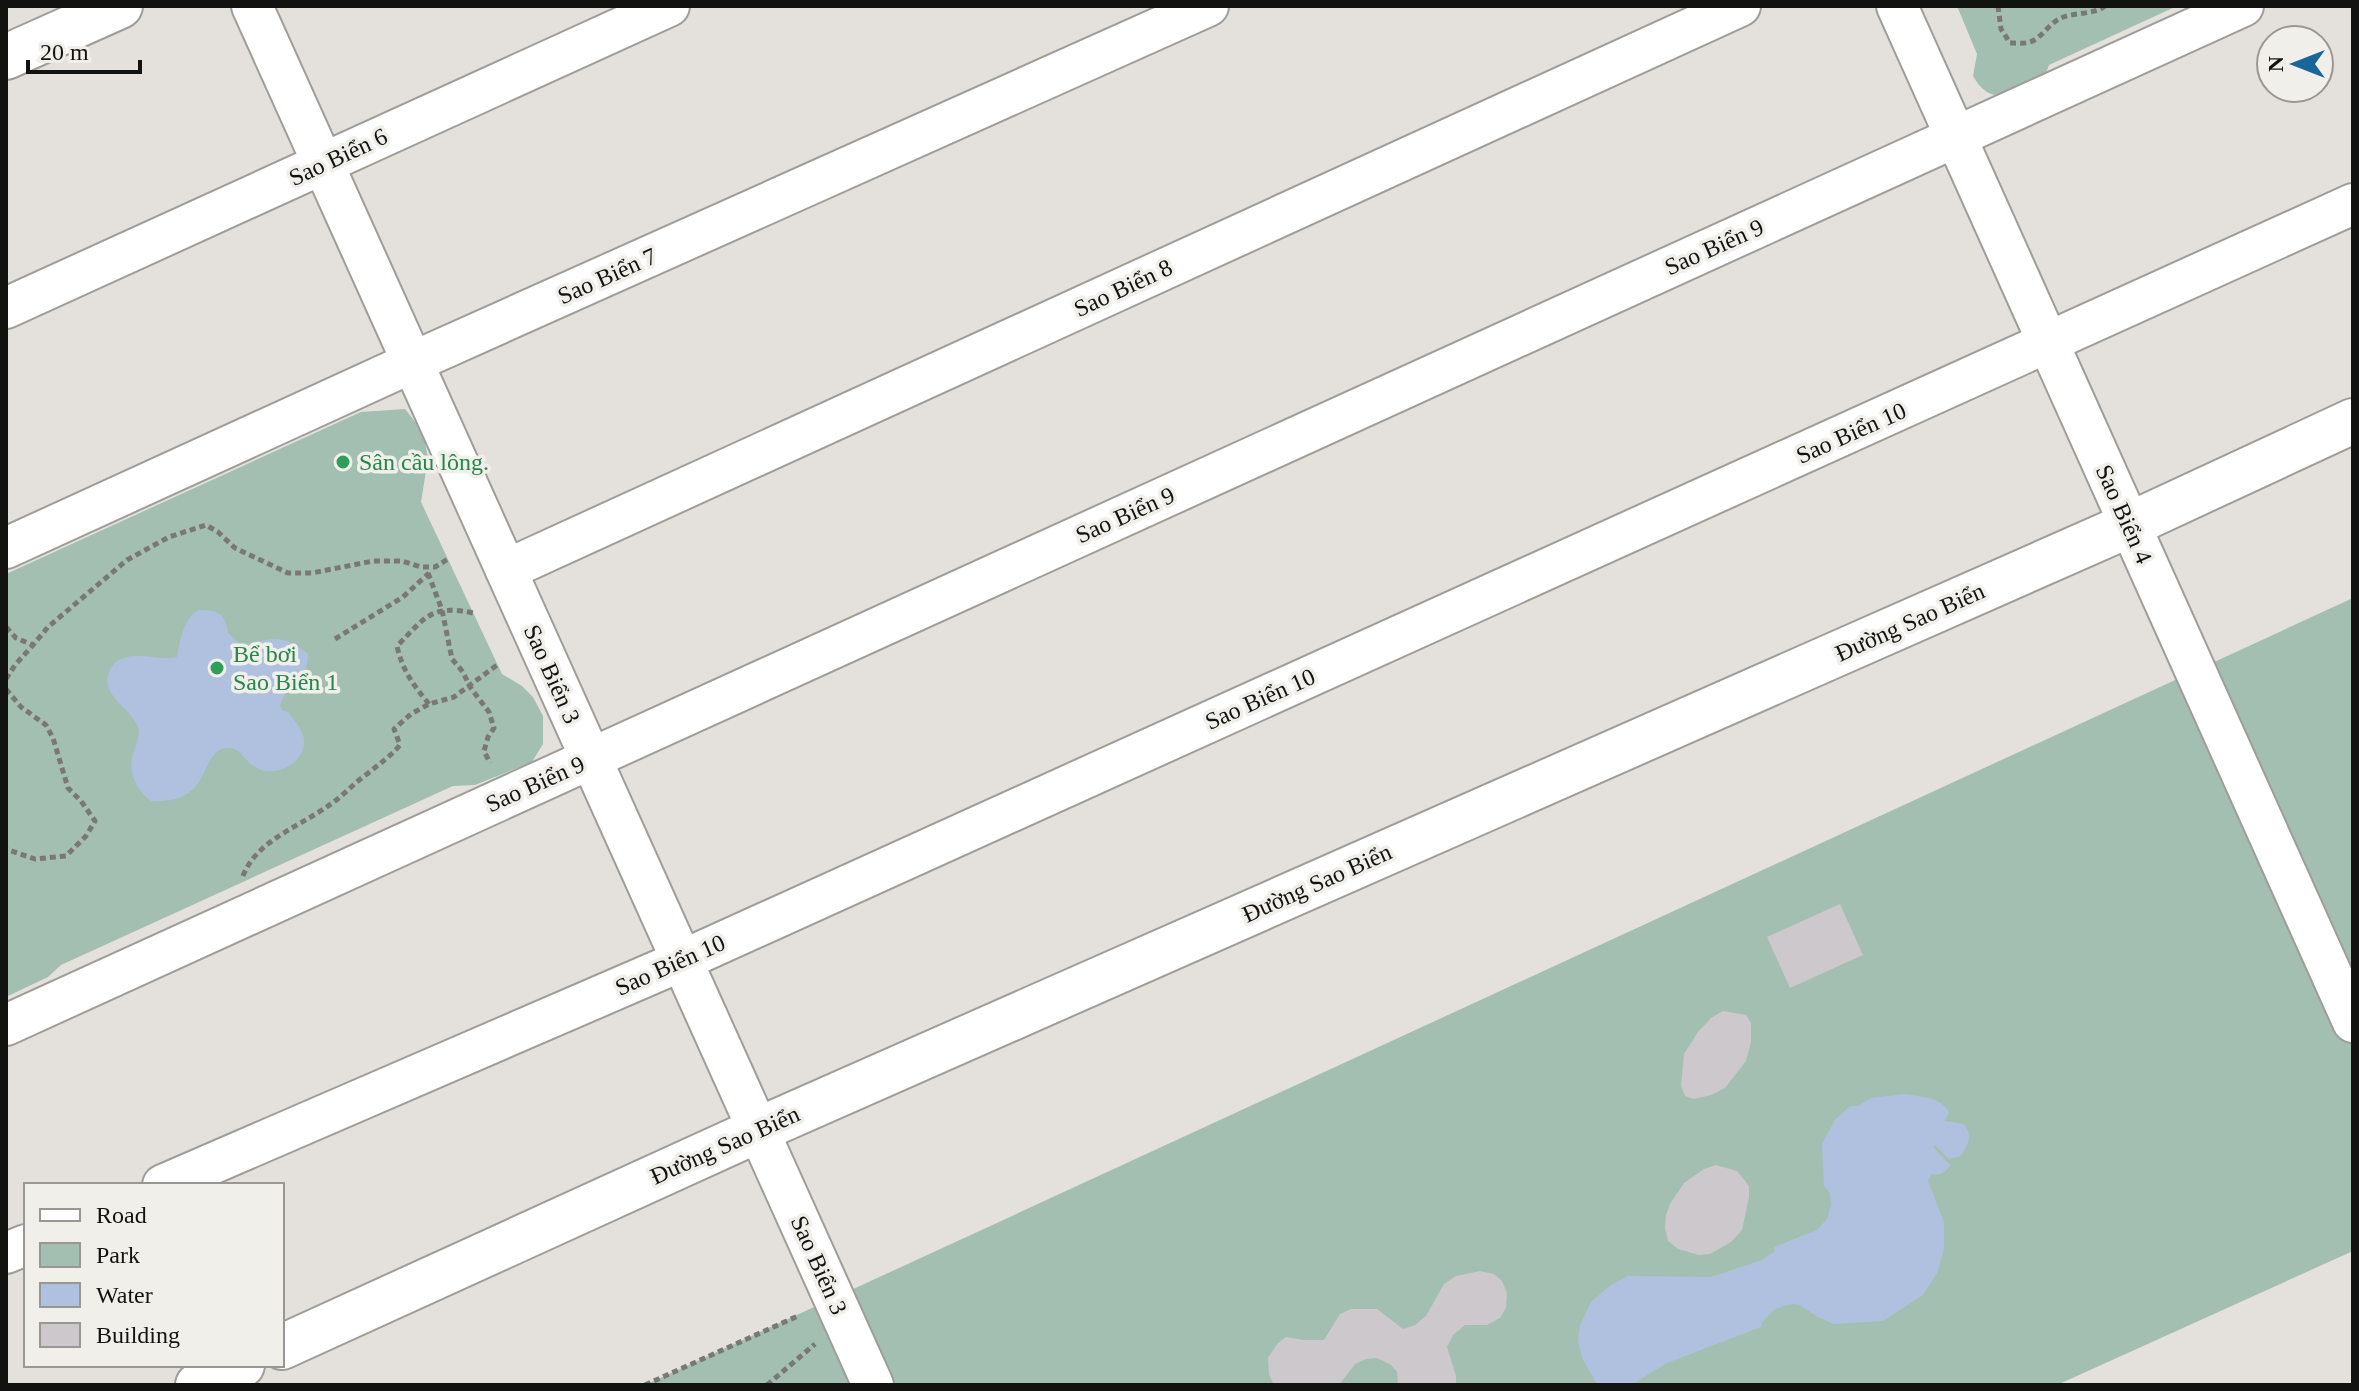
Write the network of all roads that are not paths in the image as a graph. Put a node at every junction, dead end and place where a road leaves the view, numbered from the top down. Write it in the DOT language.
graph roads {
  1 [pos="120,6"];
  2 [pos="252,6"];
  3 [pos="669,6"];
  4 [pos="1208,6"];
  5 [pos="1740,6"];
  6 [pos="1897,6"];
  7 [pos="2243,6"];
  8 [pos="6,57"];
  9 [pos="1956,137"];
  10 [pos="322,164"];
  11 [pos="2353,204"];
  12 [pos="6,308"];
  13 [pos="2050,343"];
  14 [pos="413,362"];
  15 [pos="2353,421"];
  16 [pos="2129,525"];
  17 [pos="6,548"];
  18 [pos="506,570"];
  19 [pos="590,759"];
  20 [pos="681,961"];
  21 [pos="2353,1022"];
  22 [pos="6,1025"];
  23 [pos="758,1130"];
  24 [pos="168,1183"];
  25 [pos="284,1346"];
  26 [pos="238,1367"];
  27 [pos="198,1385"];
  28 [pos="873,1385"];
  1 -- 8 [label="street"];
  2 -- 10 [label="street, Sao Biển 3"];
  3 -- 10 [label="street, Sao Biển 6"];
  4 -- 14 [label="street, Sao Biển 7"];
  5 -- 18 [label="street, Sao Biển 8"];
  6 -- 9 [label="street, Sao Biển 4"];
  7 -- 9 [label="street, Sao Biển 9"];
  9 -- 13 [label="street, Sao Biển 4"];
  9 -- 19 [label="street, Sao Biển 9"];
  10 -- 12 [label="street, Sao Biển 6"];
  10 -- 14 [label="street, Sao Biển 3"];
  11 -- 13 [label="street, Sao Biển 10"];
  13 -- 16 [label="street, Sao Biển 4"];
  13 -- 20 [label="street, Sao Biển 10"];
  14 -- 17 [label="street, Sao Biển 7"];
  14 -- 18 [label="street, Sao Biển 3"];
  15 -- 16 [label="street, Đường Sao Biển"];
  16 -- 21 [label="street, Sao Biển 4"];
  16 -- 23 [label="street, Đường Sao Biển"];
  18 -- 19 [label="street, Sao Biển 3"];
  19 -- 20 [label="street, Sao Biển 3"];
  19 -- 22 [label="street, Sao Biển 9"];
  20 -- 23 [label="street, Sao Biển 3"];
  20 -- 24 [label="street, Sao Biển 10"];
  23 -- 25 [label="street, Đường Sao Biển"];
  23 -- 28 [label="street, Sao Biển 3"];
  26 -- 27 [label="street"];
}
